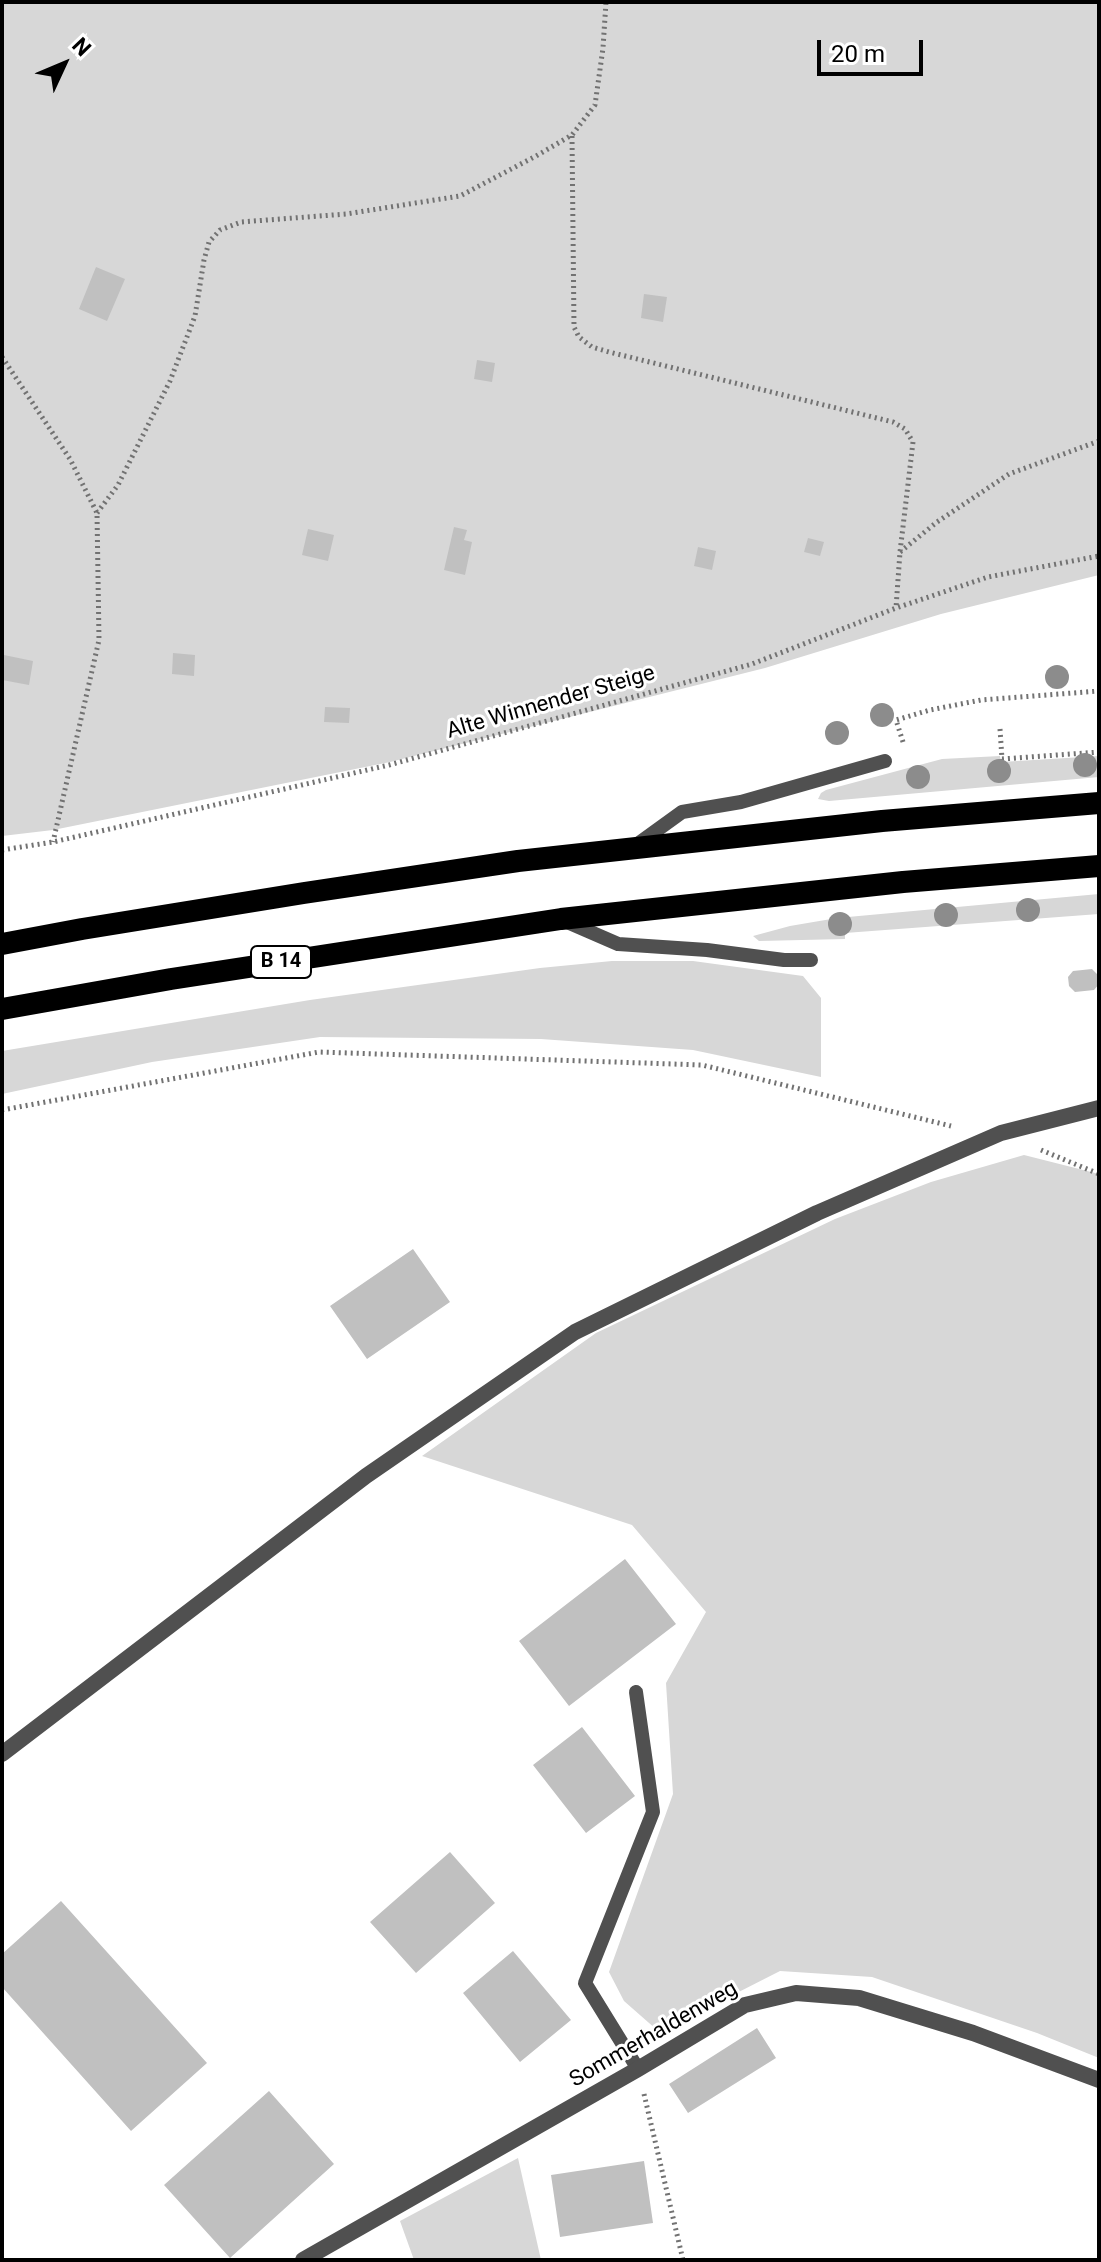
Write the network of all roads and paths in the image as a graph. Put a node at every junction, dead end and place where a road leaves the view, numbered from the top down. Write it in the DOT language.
graph roads {
  1 [pos="606,2"];
  2 [pos="572,135"];
  3 [pos="2,357"];
  4 [pos="1099,441"];
  5 [pos="97,513"];
  6 [pos="900,552"];
  7 [pos="1099,556"];
  8 [pos="896,608"];
  9 [pos="1099,691"];
  10 [pos="1000,729"];
  11 [pos="1099,752"];
  12 [pos="906,755"];
  13 [pos="885,761"];
  14 [pos="1099,803"];
  15 [pos="53,842"];
  16 [pos="631,849"];
  17 [pos="2,850"];
  18 [pos="1099,866"];
  19 [pos="561,919"];
  20 [pos="2,944"];
  21 [pos="811,960"];
  22 [pos="2,1009"];
  23 [pos="1099,1108"];
  24 [pos="2,1110"];
  25 [pos="1001,1133"];
  26 [pos="1099,1174"];
  27 [pos="636,1692"];
  28 [pos="2,1754"];
  29 [pos="638,2069"];
  30 [pos="1099,2080"];
  31 [pos="303,2260"];
  32 [pos="683,2260"];
  1 -- 2 [label="path"];
  2 -- 5 [label="path"];
  2 -- 6 [label="path"];
  3 -- 5 [label="path"];
  4 -- 6 [label="path"];
  5 -- 15 [label="path"];
  6 -- 8 [label="path"];
  7 -- 8 [label="path, Alte Winnender Steige"];
  8 -- 15 [label="path, Alte Winnender Steige"];
  9 -- 12 [label="path"];
  10 -- 11 [label="path"];
  13 -- 16 [label="lane"];
  14 -- 16 [label="highway"];
  15 -- 17 [label="path, Alte Winnender Steige"];
  16 -- 20 [label="highway"];
  18 -- 19 [label="highway, B 14"];
  19 -- 21 [label="lane"];
  19 -- 22 [label="highway, B 14"];
  23 -- 25 [label="street"];
  24 -- 25 [label="path"];
  25 -- 26 [label="path"];
  25 -- 28 [label="street"];
  27 -- 29 [label="lane"];
  29 -- 30 [label="street, Sommerhaldenweg"];
  29 -- 31 [label="street, Sommerhaldenweg"];
  29 -- 32 [label="path"];
}
